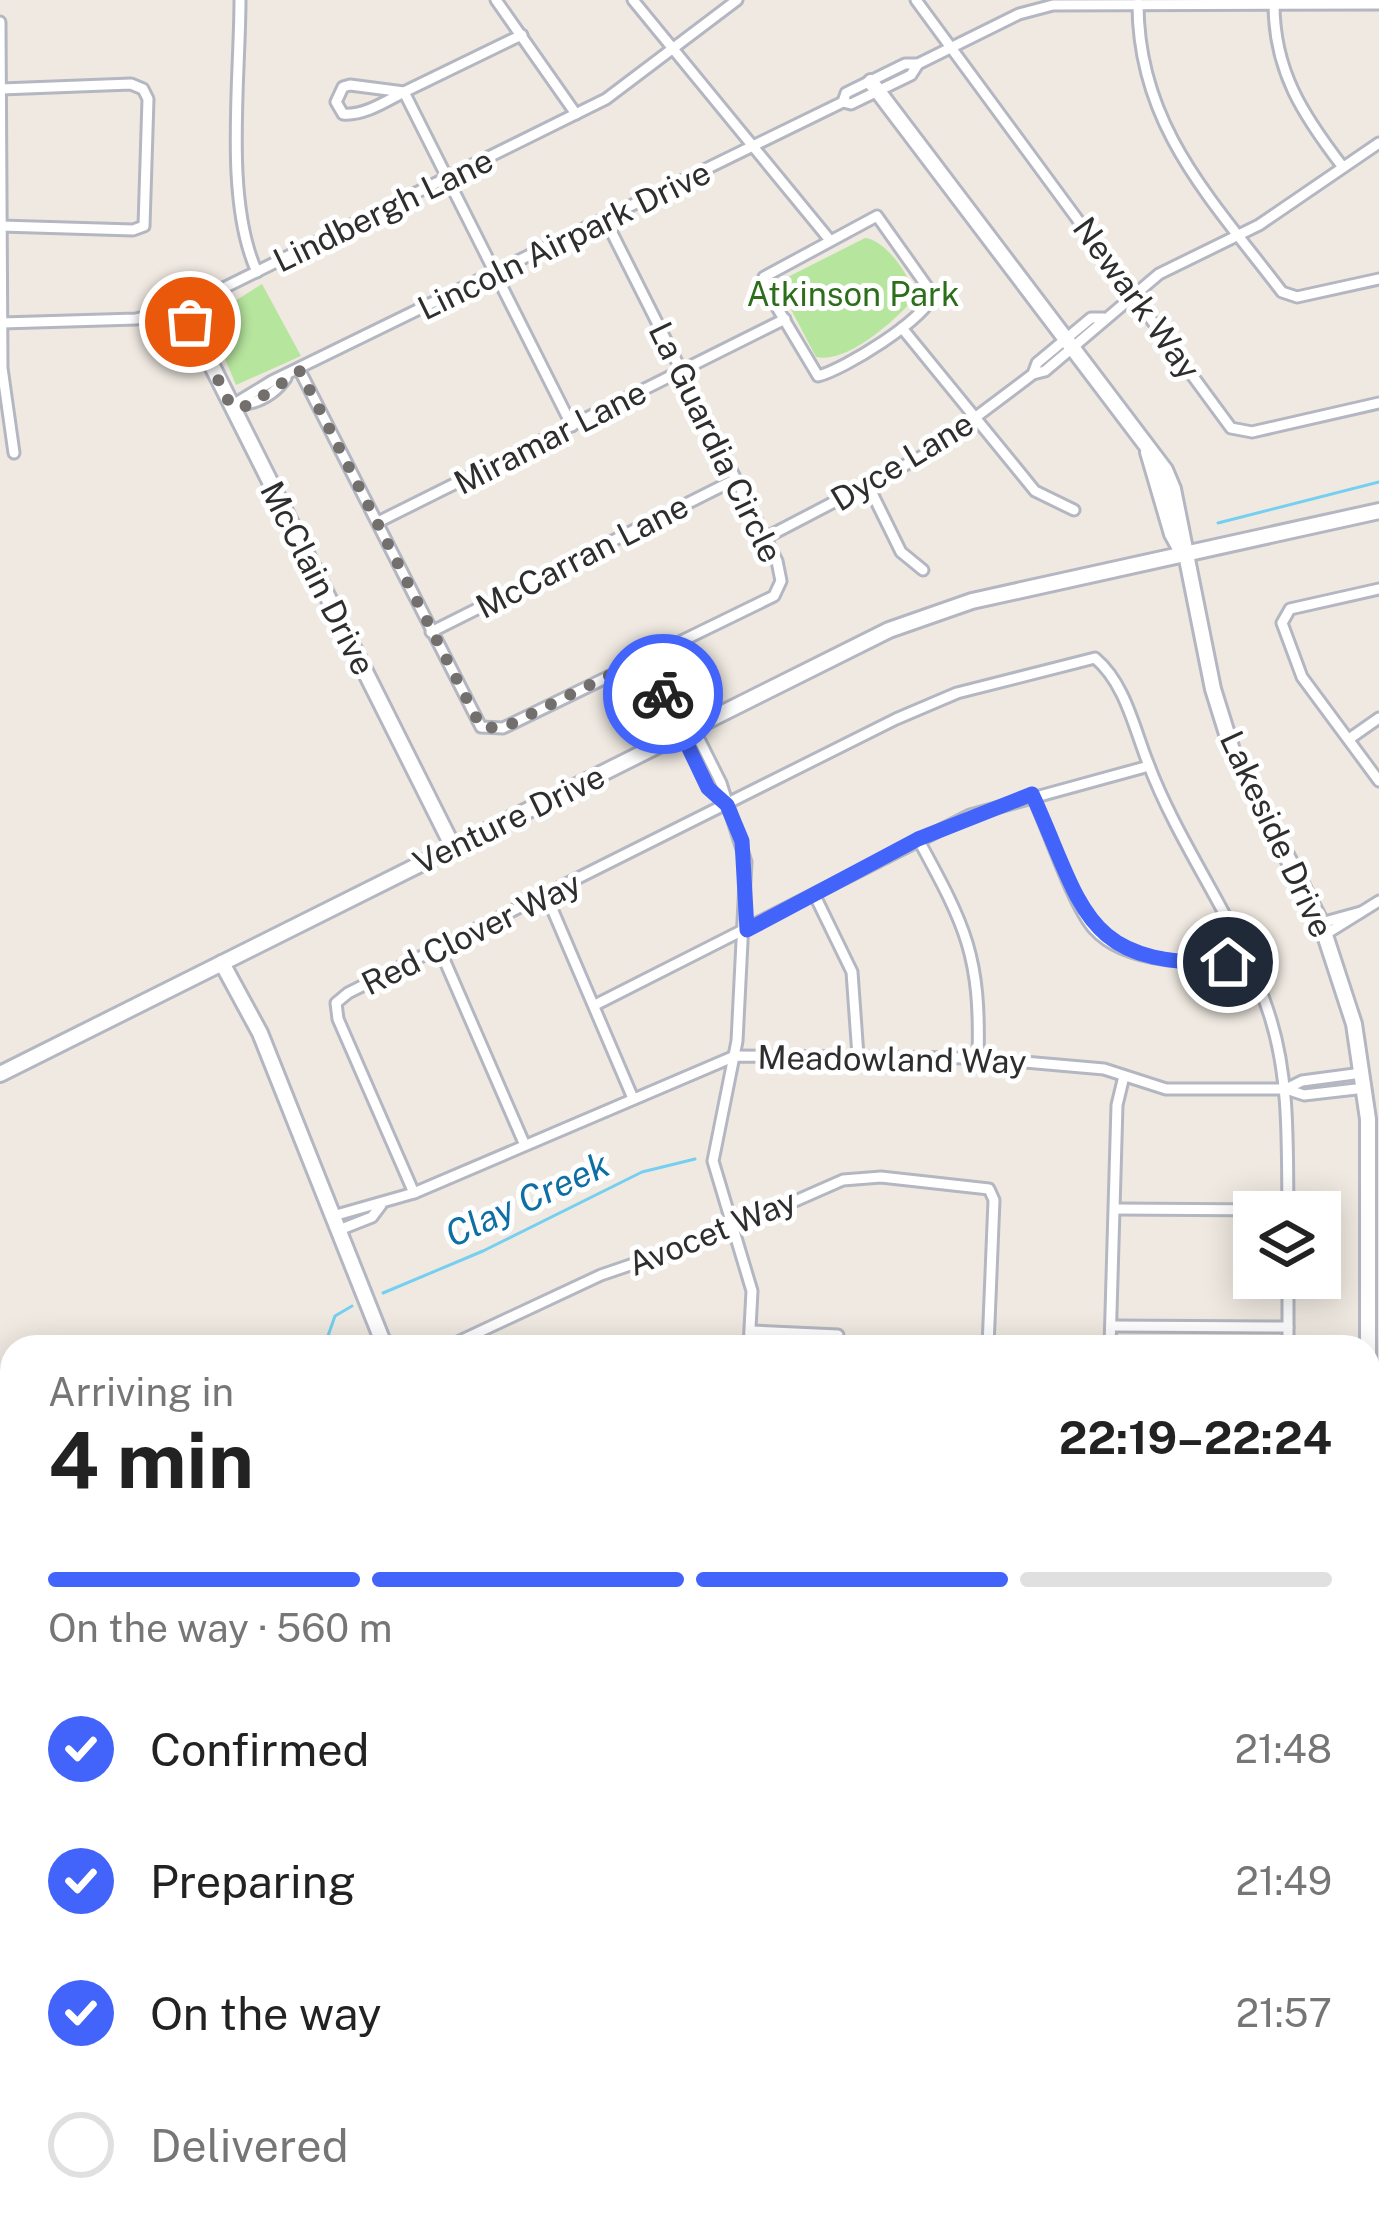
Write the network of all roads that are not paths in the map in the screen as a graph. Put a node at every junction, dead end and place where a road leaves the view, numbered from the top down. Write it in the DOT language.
graph roads {
  1 [pos="240,0"];
  2 [pos="496,0"];
  3 [pos="633,0"];
  4 [pos="737,0"];
  5 [pos="916,0"];
  6 [pos="1138,4"];
  7 [pos="1274,4"];
  8 [pos="1379,4"];
  9 [pos="0,22"];
  10 [pos="522,34"];
  11 [pos="950,47"];
  12 [pos="675,50"];
  13 [pos="875,86"];
  14 [pos="1,89"];
  15 [pos="404,92"];
  16 [pos="576,115"];
  17 [pos="1379,143"];
  18 [pos="753,146"];
  19 [pos="1342,166"];
  20 [pos="448,178"];
  21 [pos="605,221"];
  22 [pos="2,226"];
  23 [pos="1239,235"];
  24 [pos="829,239"];
  25 [pos="257,272"];
  26 [pos="496,274"];
  27 [pos="1379,279"];
  28 [pos="1135,293"];
  29 [pos="183,308"];
  30 [pos="784,320"];
  31 [pos="2,322"];
  32 [pos="902,328"];
  33 [pos="1068,344"];
  34 [pos="300,371"];
  35 [pos="681,371"];
  36 [pos="1379,404"];
  37 [pos="231,406"];
  38 [pos="976,418"];
  39 [pos="572,426"];
  40 [pos="14,453"];
  41 [pos="734,480"];
  42 [pos="868,485"];
  43 [pos="1075,510"];
  44 [pos="1379,511"];
  45 [pos="379,522"];
  46 [pos="765,538"];
  47 [pos="1184,554"];
  48 [pos="923,571"];
  49 [pos="1379,589"];
  50 [pos="430,632"];
  51 [pos="651,655"];
  52 [pos="1379,718"];
  53 [pos="688,730"];
  54 [pos="1348,739"];
  55 [pos="1148,766"];
  56 [pos="1379,781"];
  57 [pos="1032,794"];
  58 [pos="727,805"];
  59 [pos="918,839"];
  60 [pos="453,847"];
  61 [pos="547,897"];
  62 [pos="816,898"];
  63 [pos="1379,901"];
  64 [pos="1324,929"];
  65 [pos="747,930"];
  66 [pos="440,950"];
  67 [pos="1244,961"];
  68 [pos="222,963"];
  69 [pos="595,1005"];
  70 [pos="735,1056"];
  71 [pos="858,1056"];
  72 [pos="978,1058"];
  73 [pos="0,1074"];
  74 [pos="1124,1076"];
  75 [pos="1364,1081"];
  76 [pos="1286,1089"];
  77 [pos="632,1096"];
  78 [pos="524,1143"];
  79 [pos="1288,1191"];
  80 [pos="414,1193"];
  81 [pos="1114,1209"];
  82 [pos="1375,1209"];
  83 [pos="1233,1210"];
  84 [pos="336,1223"];
  85 [pos="731,1230"];
  86 [pos="1288,1299"];
  87 [pos="1111,1326"];
  88 [pos="1288,1327"];
  89 [pos="752,1330"];
  90 [pos="380,1335"];
  91 [pos="473,1335"];
  92 [pos="751,1335"];
  93 [pos="838,1335"];
  94 [pos="988,1335"];
  95 [pos="1111,1335"];
  96 [pos="1288,1335"];
  97 [pos="1372,1335"];
  1 -- 25 [label="street"];
  2 -- 10 [label="street"];
  3 -- 12 [label="street"];
  4 -- 12 [label="street, Lindbergh Lane"];
  5 -- 11 [label="street, Newark Way"];
  6 -- 7 [label="street, Lincoln Airpark Drive"];
  6 -- 11 [label="street, Lincoln Airpark Drive"];
  6 -- 23 [label="street"];
  7 -- 8 [label="street, Lincoln Airpark Drive"];
  7 -- 19 [label="street"];
  9 -- 14 [label="street"];
  10 -- 15 [label="street"];
  10 -- 16 [label="street"];
  11 -- 13 [label="street, Lincoln Airpark Drive"];
  11 -- 28 [label="street, Newark Way"];
  12 -- 16 [label="street, Lindbergh Lane"];
  12 -- 18 [label="street"];
  13 -- 18 [label="street, Lincoln Airpark Drive"];
  13 -- 33 [label="street, Lakeside Drive"];
  14 -- 22 [label="street"];
  14 -- 22 [label="street"];
  15 -- 15 [label="street"];
  15 -- 20 [label="street"];
  16 -- 20 [label="street, Lindbergh Lane"];
  17 -- 19 [label="street, Dyce Lane"];
  18 -- 21 [label="street, Lincoln Airpark Drive"];
  18 -- 24 [label="street"];
  19 -- 23 [label="street, Dyce Lane"];
  20 -- 25 [label="street, Lindbergh Lane"];
  20 -- 26 [label="street"];
  21 -- 26 [label="street, Lincoln Airpark Drive"];
  21 -- 35 [label="street, La Guardia Circle"];
  22 -- 31 [label="street"];
  23 -- 27 [label="street"];
  23 -- 28 [label="street, Dyce Lane"];
  24 -- 30 [label="street"];
  24 -- 32 [label="street"];
  25 -- 29 [label="street, Lindbergh Lane"];
  26 -- 34 [label="street, Lincoln Airpark Drive"];
  26 -- 39 [label="street"];
  28 -- 33 [label="street, Dyce Lane"];
  28 -- 36 [label="street, Newark Way"];
  29 -- 31 [label="street, Lindbergh Lane"];
  29 -- 37 [label="street, McClain Drive"];
  30 -- 32 [label="street"];
  30 -- 35 [label="street, Miramar Lane"];
  31 -- 40 [label="street"];
  32 -- 38 [label="street"];
  33 -- 38 [label="street, Dyce Lane"];
  33 -- 47 [label="street, Lakeside Drive"];
  34 -- 37 [label="street, Lincoln Airpark Drive"];
  34 -- 45 [label="street, La Guardia Circle"];
  35 -- 39 [label="street, Miramar Lane"];
  35 -- 41 [label="street, La Guardia Circle"];
  37 -- 60 [label="street, McClain Drive"];
  38 -- 42 [label="street, Dyce Lane"];
  38 -- 43 [label="street"];
  39 -- 45 [label="street, Miramar Lane"];
  41 -- 46 [label="street, La Guardia Circle"];
  41 -- 50 [label="street, McCarran Lane"];
  42 -- 46 [label="street, Dyce Lane"];
  42 -- 48 [label="street"];
  44 -- 47 [label="street, Venture Drive"];
  45 -- 50 [label="street, La Guardia Circle"];
  46 -- 51 [label="street, La Guardia Circle"];
  47 -- 53 [label="street, Venture Drive"];
  47 -- 64 [label="street, Lakeside Drive"];
  49 -- 54 [label="street"];
  50 -- 51 [label="street, La Guardia Circle"];
  51 -- 53 [label="street"];
  52 -- 54 [label="street"];
  53 -- 58 [label="street"];
  53 -- 60 [label="street, Venture Drive"];
  54 -- 56 [label="street"];
  55 -- 57 [label="street"];
  55 -- 58 [label="street, Red Clover Way"];
  55 -- 67 [label="street, Red Clover Way"];
  57 -- 59 [label="street"];
  57 -- 67 [label="street"];
  58 -- 61 [label="street, Red Clover Way"];
  58 -- 65 [label="street"];
  59 -- 62 [label="street"];
  59 -- 72 [label="street"];
  60 -- 68 [label="street, Venture Drive"];
  61 -- 66 [label="street, Red Clover Way"];
  61 -- 69 [label="street"];
  62 -- 65 [label="street"];
  62 -- 71 [label="street"];
  63 -- 64 [label="street"];
  64 -- 75 [label="street, Lakeside Drive"];
  65 -- 69 [label="street"];
  65 -- 70 [label="street"];
  66 -- 78 [label="street"];
  66 -- 80 [label="street, Red Clover Way"];
  67 -- 76 [label="street, Red Clover Way"];
  68 -- 73 [label="street, Venture Drive"];
  68 -- 84 [label="street"];
  69 -- 77 [label="street"];
  70 -- 71 [label="street, Meadowland Way"];
  70 -- 77 [label="street, Meadowland Way"];
  70 -- 85 [label="street"];
  71 -- 72 [label="street, Meadowland Way"];
  72 -- 74 [label="street, Meadowland Way"];
  74 -- 76 [label="street, Meadowland Way"];
  74 -- 81 [label="street"];
  75 -- 76 [label="street, Meadowland Way"];
  75 -- 82 [label="street, Lakeside Drive"];
  76 -- 79 [label="street, Red Clover Way"];
  77 -- 78 [label="street, Meadowland Way"];
  78 -- 80 [label="street, Meadowland Way"];
  80 -- 84 [label="street, Meadowland Way"];
  81 -- 83 [label="street"];
  81 -- 87 [label="street"];
  82 -- 97 [label="street, Lakeside Drive"];
  84 -- 90 [label="street"];
  85 -- 89 [label="street"];
  85 -- 91 [label="street, Avocet Way"];
  85 -- 94 [label="street, Avocet Way"];
  86 -- 88 [label="street"];
  87 -- 88 [label="street"];
  87 -- 95 [label="street"];
  88 -- 96 [label="street"];
  89 -- 92 [label="street"];
  89 -- 93 [label="street"];
}
